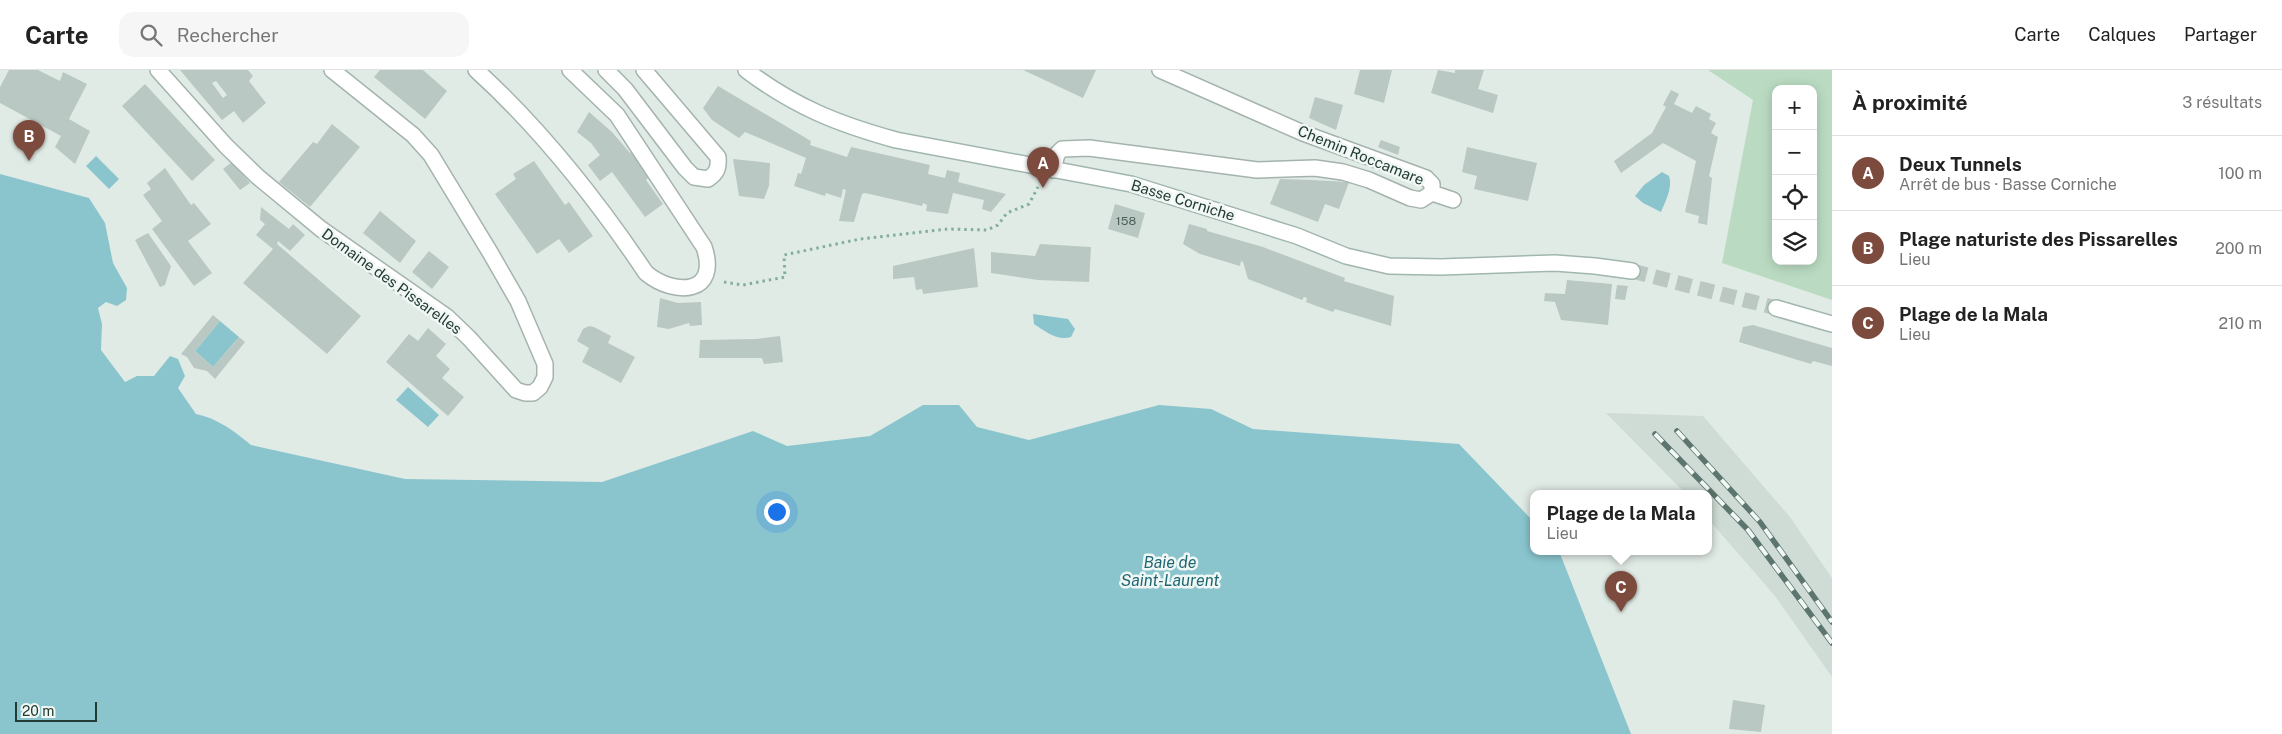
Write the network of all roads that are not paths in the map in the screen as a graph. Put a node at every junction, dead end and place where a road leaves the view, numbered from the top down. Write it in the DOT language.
graph roads {
  1 [pos="158,70"];
  2 [pos="332,70"];
  3 [pos="476,70"];
  4 [pos="570,70"];
  5 [pos="606,70"];
  6 [pos="644,70"];
  7 [pos="746,70"];
  8 [pos="1160,70"];
  9 [pos="1053,170"];
  10 [pos="1432,193"];
  11 [pos="1453,200"];
  12 [pos="1632,272"];
  13 [pos="1776,308"];
  14 [pos="1832,324"];
  1 -- 2 [label="main road, Domaine des Pissarelles"];
  3 -- 4 [label="main road"];
  5 -- 6 [label="main road"];
  7 -- 9 [label="main road, Basse Corniche"];
  8 -- 10 [label="main road, Chemin Roccamare"];
  9 -- 10 [label="main road, Chemin Roccamare"];
  9 -- 12 [label="main road, Basse Corniche"];
  10 -- 11 [label="main road"];
  13 -- 14 [label="main road"];
}
